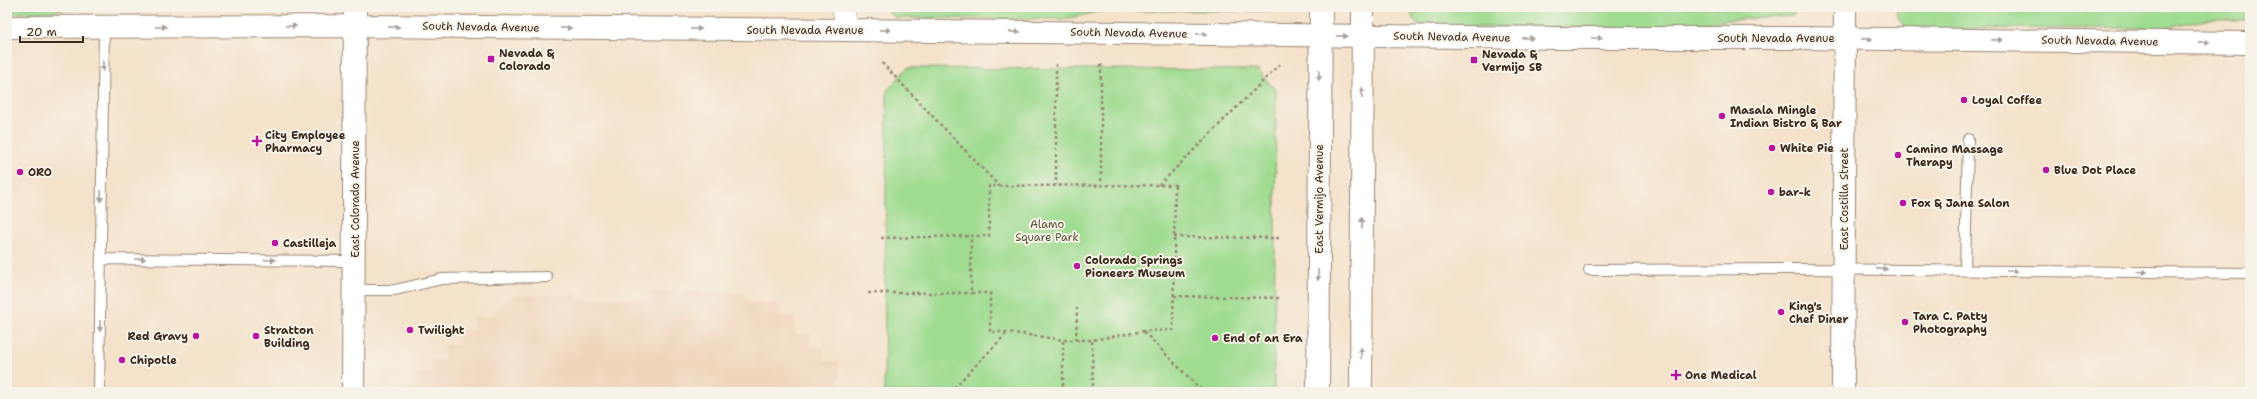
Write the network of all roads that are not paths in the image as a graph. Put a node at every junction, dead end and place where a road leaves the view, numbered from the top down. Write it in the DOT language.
graph roads {
  1 [pos="843,7"];
  2 [pos="1321,7"];
  3 [pos="1363,7"];
  4 [pos="1845,7"];
  5 [pos="355,17"];
  6 [pos="7,27"];
  7 [pos="104,27"];
  8 [pos="846,30"];
  9 [pos="1320,36"];
  10 [pos="1363,36"];
  11 [pos="1845,38"];
  12 [pos="2250,43"];
  13 [pos="1968,139"];
  14 [pos="101,259"];
  15 [pos="354,261"];
  16 [pos="1843,269"];
  17 [pos="1589,270"];
  18 [pos="1965,270"];
  19 [pos="2250,273"];
  20 [pos="547,277"];
  21 [pos="354,290"];
  22 [pos="99,392"];
  23 [pos="353,392"];
  24 [pos="1318,392"];
  25 [pos="1361,392"];
  26 [pos="1843,392"];
  1 -- 8 [label="street"];
  2 -- 9 [label="main road, East Vermijo Avenue"];
  3 -- 10 [label="main road"];
  4 -- 11 [label="main road, East Costilla Street"];
  7 -- 5 [label="main road, South Nevada Avenue, one-way"];
  5 -- 8 [label="main road, South Nevada Avenue, one-way"];
  5 -- 15 [label="main road, East Colorado Avenue"];
  6 -- 7 [label="main road, South Nevada Avenue"];
  7 -- 14 [label="lane, one-way"];
  8 -- 9 [label="main road, South Nevada Avenue, one-way"];
  9 -- 10 [label="main road, South Nevada Avenue, one-way"];
  9 -- 24 [label="main road, East Vermijo Avenue, one-way"];
  10 -- 11 [label="main road, South Nevada Avenue, one-way"];
  25 -- 10 [label="main road, one-way"];
  11 -- 12 [label="main road, South Nevada Avenue, one-way"];
  11 -- 16 [label="main road, East Costilla Street"];
  13 -- 18 [label="lane"];
  14 -- 15 [label="lane, one-way"];
  14 -- 22 [label="lane, one-way"];
  15 -- 21 [label="main road, East Colorado Avenue"];
  16 -- 17 [label="lane"];
  16 -- 18 [label="lane, one-way"];
  16 -- 26 [label="main road, East Costilla Street"];
  18 -- 19 [label="lane, one-way"];
  20 -- 21 [label="lane"];
  21 -- 23 [label="main road, East Colorado Avenue"];
}
